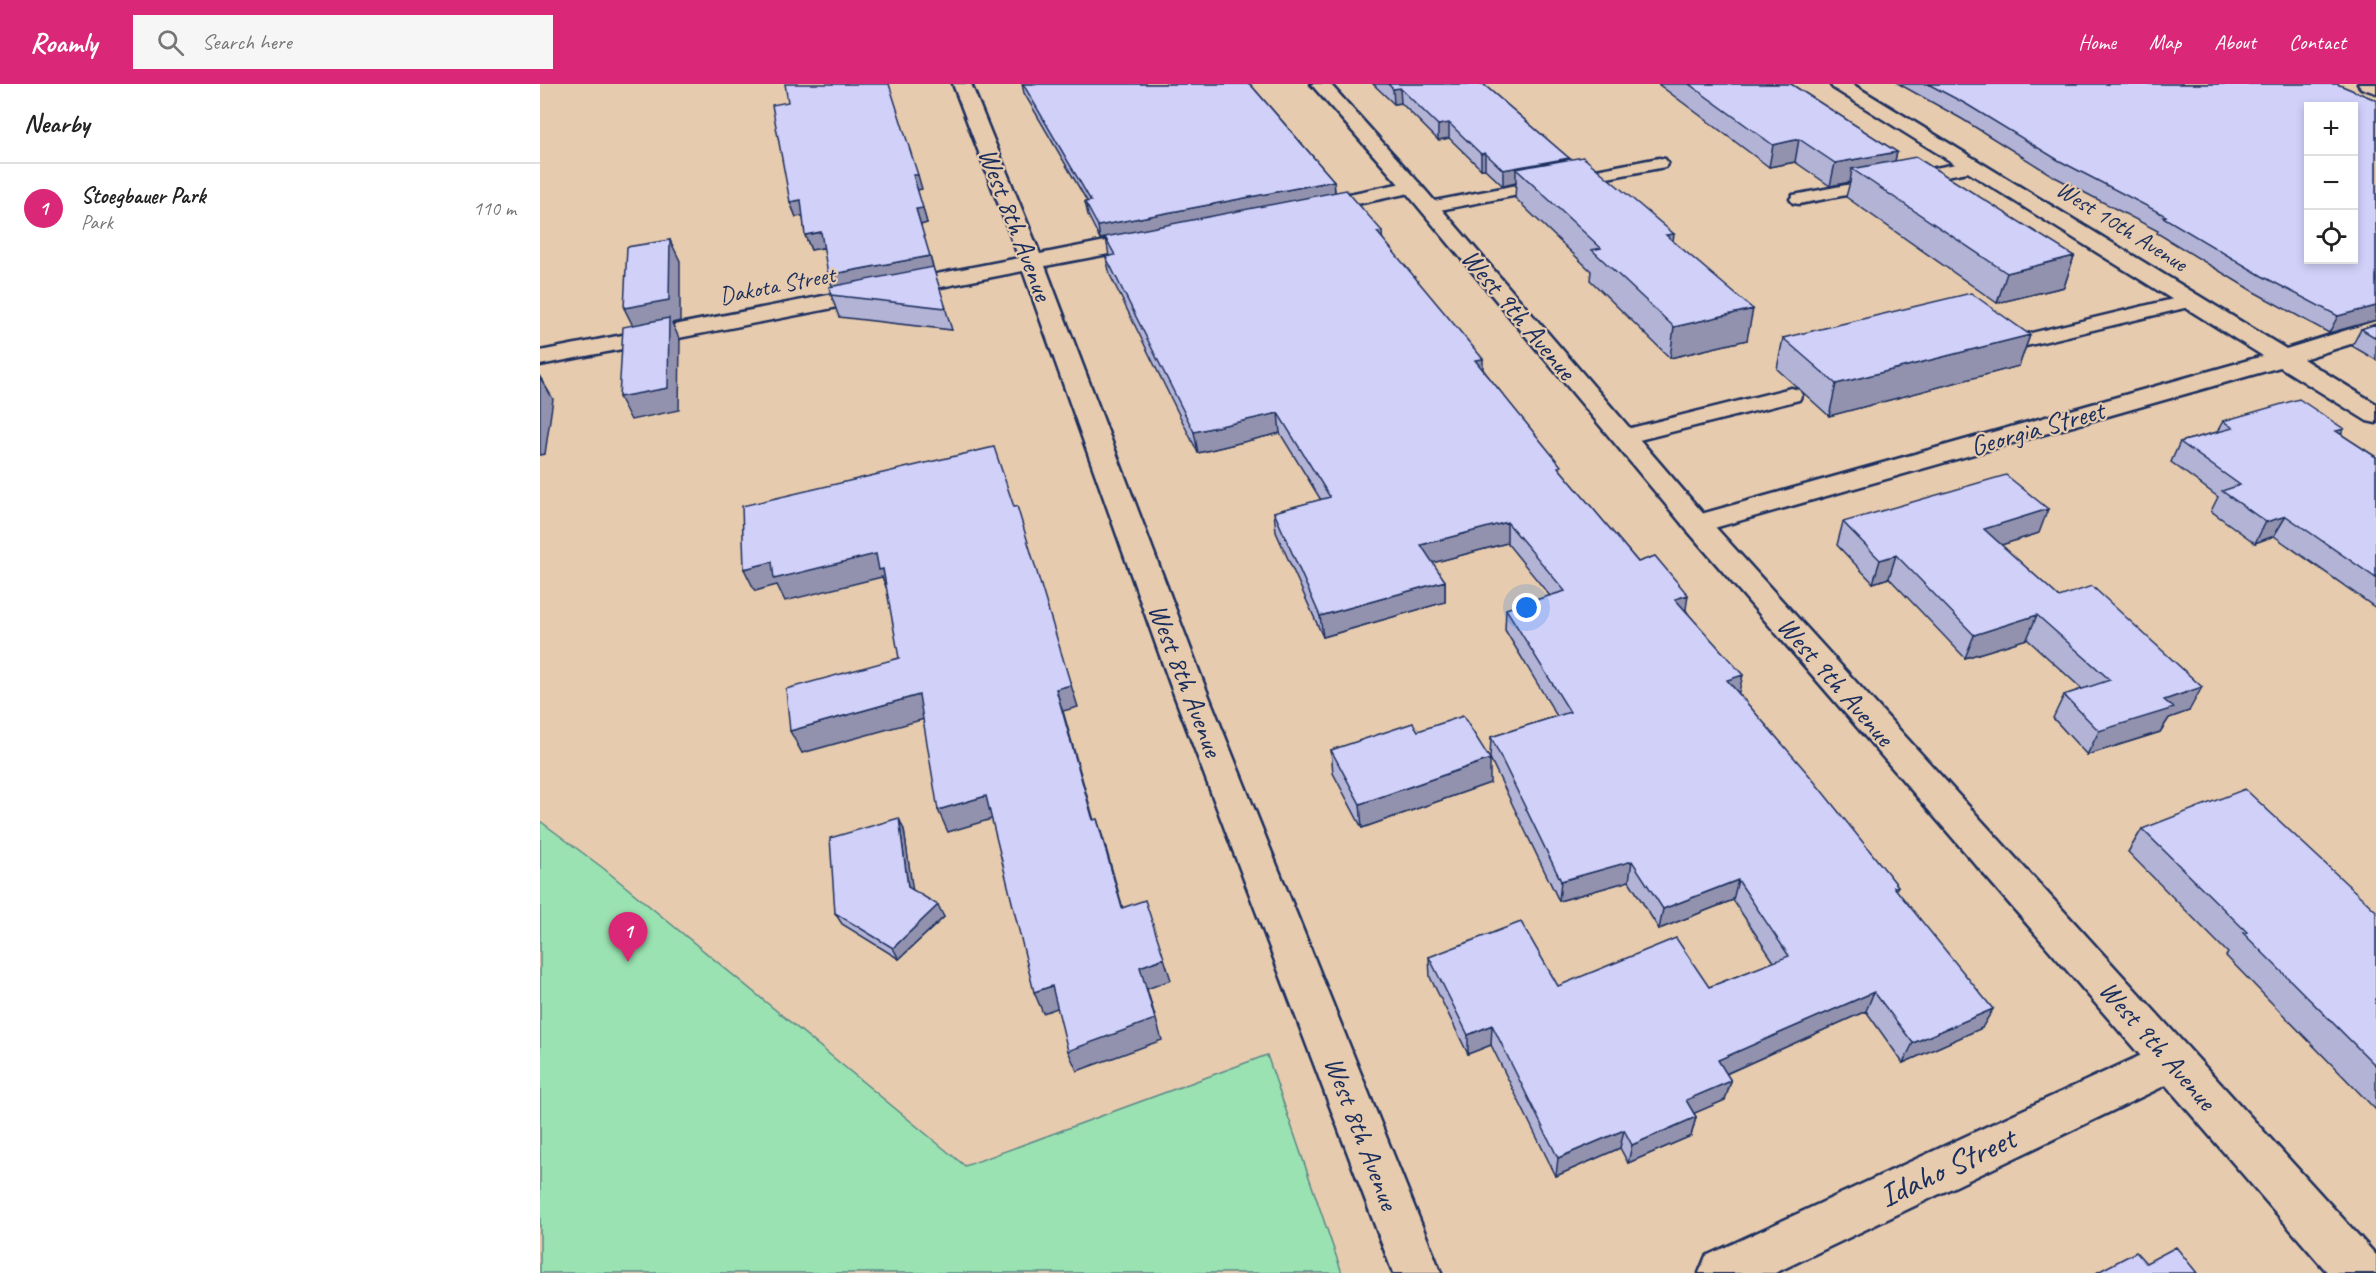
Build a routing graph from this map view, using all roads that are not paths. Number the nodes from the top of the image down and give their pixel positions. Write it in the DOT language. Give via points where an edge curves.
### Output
graph roads {
  1 [pos="962,84"];
  2 [pos="1320,84"];
  3 [pos="1839,84"];
  4 [pos="2367,84"];
  5 [pos="2376,88"];
  6 [pos="1659,163"];
  7 [pos="1972,166"];
  8 [pos="1421,197"];
  9 [pos="1799,199"];
  10 [pos="1287,212"];
  11 [pos="1171,235"];
  12 [pos="1032,263"];
  13 [pos="2190,301"];
  14 [pos="2376,328"];
  15 [pos="2005,345"];
  16 [pos="540,358"];
  17 [pos="2283,358"];
  18 [pos="1791,395"];
  19 [pos="2376,415"];
  20 [pos="1623,437"];
  21 [pos="1697,524"];
  22 [pos="2172,1061"];
  23 [pos="1417,1273"];
  24 [pos="1723,1273"];
  25 [pos="2360,1273"];
  1 -- 12 [label="street, West 8th Avenue"];
  2 -- 8 [label="street, West 9th Avenue"];
  3 -- 7 [label="street, West 10th Avenue"];
  4 -- 5 [label="street"];
  6 -- 8 [label="lane"];
  7 -- 9 [label="lane"];
  7 -- 13 [label="street, West 10th Avenue"];
  8 -- 10 [label="street"];
  8 -- 20 [label="street, West 9th Avenue"];
  11 -- 12 [label="street, Dakota Street"];
  12 -- 16 [label="street, Dakota Street"];
  12 -- 23 [label="street, West 8th Avenue" via="1187,684"];
  13 -- 15 [label="lane"];
  13 -- 17 [label="street, West 10th Avenue"];
  14 -- 17 [label="street, Georgia Street"];
  17 -- 19 [label="street, West 10th Avenue"];
  17 -- 21 [label="street, Georgia Street"];
  18 -- 20 [label="lane"];
  20 -- 21 [label="street, West 9th Avenue"];
  21 -- 22 [label="street, West 9th Avenue"];
  22 -- 24 [label="street, Idaho Street"];
  22 -- 25 [label="street, West 9th Avenue"];
}
